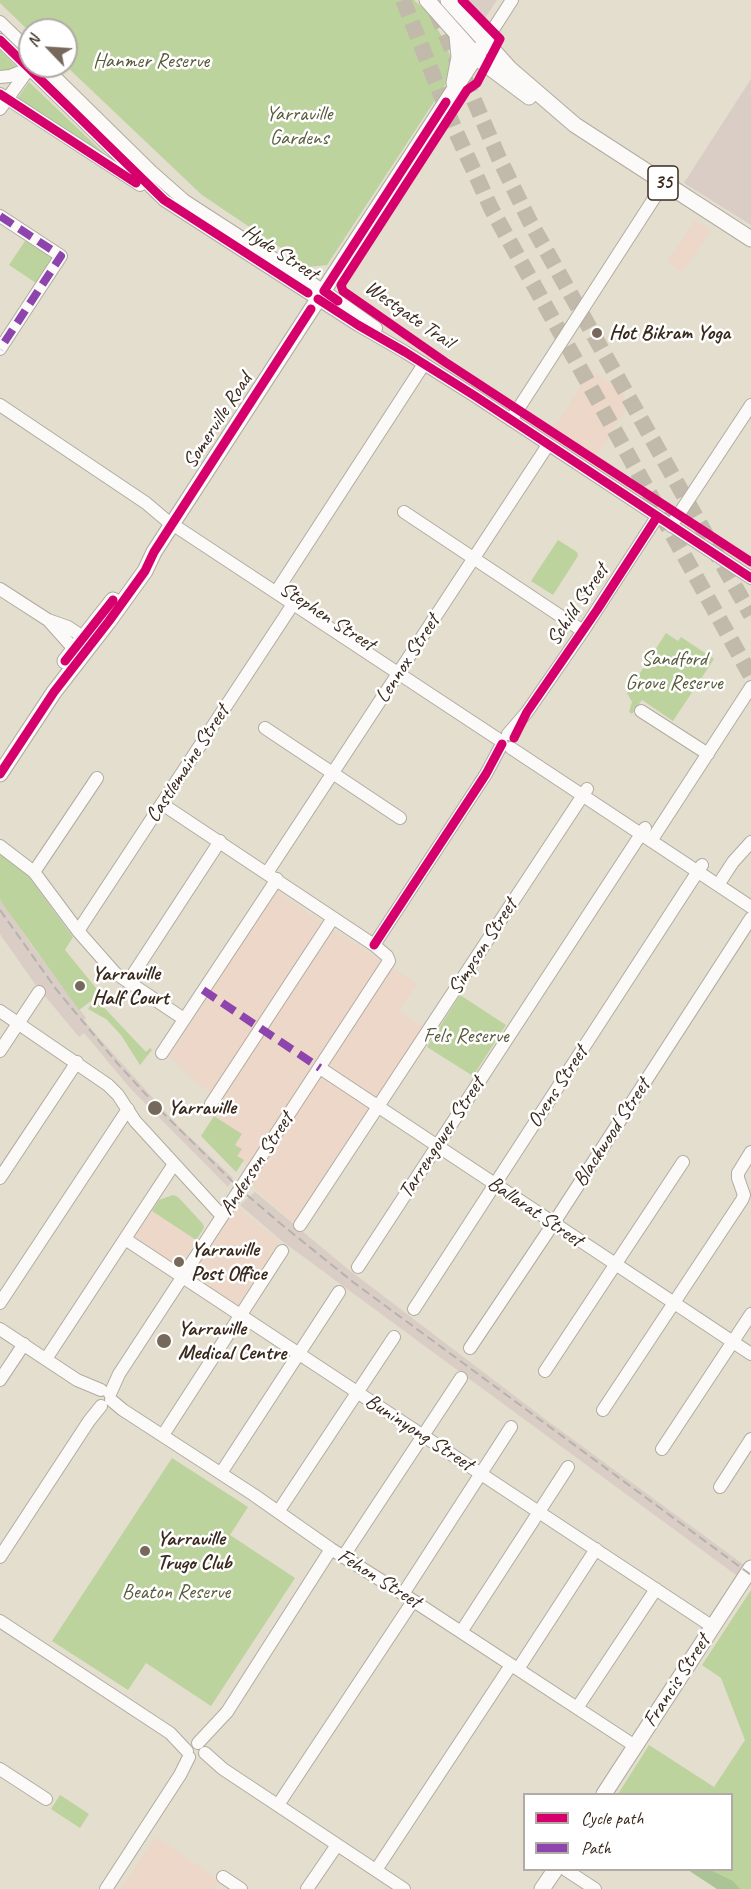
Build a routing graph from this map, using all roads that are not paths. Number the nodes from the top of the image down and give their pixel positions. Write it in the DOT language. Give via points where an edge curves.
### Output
graph roads {
  1 [pos="427,0"];
  2 [pos="448,0"];
  3 [pos="513,0"];
  4 [pos="0,22"];
  5 [pos="457,36"];
  6 [pos="18,39"];
  7 [pos="0,40"];
  8 [pos="485,42"];
  9 [pos="476,56"];
  10 [pos="18,57"];
  11 [pos="18,73"];
  12 [pos="0,77"];
  13 [pos="19,78"];
  14 [pos="40,78"];
  15 [pos="57,78"];
  16 [pos="3,96"];
  17 [pos="447,102"];
  18 [pos="575,125"];
  19 [pos="664,183"];
  20 [pos="164,200"];
  21 [pos="0,216"];
  22 [pos="751,239"];
  23 [pos="321,295"];
  24 [pos="0,349"];
  25 [pos="424,364"];
  26 [pos="0,405"];
  27 [pos="751,405"];
  28 [pos="511,420"];
  29 [pos="548,445"];
  30 [pos="404,512"];
  31 [pos="657,517"];
  32 [pos="175,521"];
  33 [pos="671,526"];
  34 [pos="474,559"];
  35 [pos="751,578"];
  36 [pos="0,589"];
  37 [pos="278,589"];
  38 [pos="295,600"];
  39 [pos="582,631"];
  40 [pos="76,641"];
  41 [pos="401,670"];
  42 [pos="751,687"];
  43 [pos="641,711"];
  44 [pos="265,728"];
  45 [pos="508,741"];
  46 [pos="708,754"];
  47 [pos="0,760"];
  48 [pos="0,774"];
  49 [pos="333,774"];
  50 [pos="97,778"];
  51 [pos="585,792"];
  52 [pos="162,804"];
  53 [pos="400,818"];
  54 [pos="648,834"];
  55 [pos="220,841"];
  56 [pos="751,842"];
  57 [pos="0,846"];
  58 [pos="700,868"];
  59 [pos="34,872"];
  60 [pos="272,876"];
  61 [pos="720,882"];
  62 [pos="751,897"];
  63 [pos="751,907"];
  64 [pos="333,918"];
  65 [pos="751,918"];
  66 [pos="78,931"];
  67 [pos="379,949"];
  68 [pos="128,982"];
  69 [pos="39,992"];
  70 [pos="0,1011"];
  71 [pos="184,1019"];
  72 [pos="18,1023"];
  73 [pos="0,1051"];
  74 [pos="162,1053"];
  75 [pos="77,1062"];
  76 [pos="320,1068"];
  77 [pos="211,1104"];
  78 [pos="378,1107"];
  79 [pos="128,1109"];
  80 [pos="437,1146"];
  81 [pos="751,1152"];
  82 [pos="683,1162"];
  83 [pos="174,1164"];
  84 [pos="0,1178"];
  85 [pos="495,1185"];
  86 [pos="222,1216"];
  87 [pos="554,1223"];
  88 [pos="300,1225"];
  89 [pos="125,1239"];
  90 [pos="282,1251"];
  91 [pos="615,1265"];
  92 [pos="358,1268"];
  93 [pos="183,1277"];
  94 [pos="339,1292"];
  95 [pos="0,1303"];
  96 [pos="674,1304"];
  97 [pos="414,1309"];
  98 [pos="751,1314"];
  99 [pos="241,1315"];
  100 [pos="0,1329"];
  101 [pos="394,1336"];
  102 [pos="733,1342"];
  103 [pos="24,1344"];
  104 [pos="470,1348"];
  105 [pos="299,1353"];
  106 [pos="751,1354"];
  107 [pos="46,1359"];
  108 [pos="545,1371"];
  109 [pos="461,1378"];
  110 [pos="0,1380"];
  111 [pos="358,1392"];
  112 [pos="103,1398"];
  113 [pos="603,1410"];
  114 [pos="511,1427"];
  115 [pos="163,1435"];
  116 [pos="423,1435"];
  117 [pos="751,1439"];
  118 [pos="662,1449"];
  119 [pos="568,1467"];
  120 [pos="221,1473"];
  121 [pos="481,1473"];
  122 [pos="720,1488"];
  123 [pos="539,1511"];
  124 [pos="278,1512"];
  125 [pos="331,1549"];
  126 [pos="596,1549"];
  127 [pos="0,1557"];
  128 [pos="343,1557"];
  129 [pos="751,1568"];
  130 [pos="656,1589"];
  131 [pos="408,1597"];
  132 [pos="0,1621"];
  133 [pos="713,1627"];
  134 [pos="461,1632"];
  135 [pos="515,1667"];
  136 [pos="577,1708"];
  137 [pos="635,1746"];
  138 [pos="197,1752"];
  139 [pos="0,1769"];
  140 [pos="605,1793"];
  141 [pos="46,1799"];
  142 [pos="278,1805"];
  143 [pos="337,1845"];
  144 [pos="376,1870"];
  145 [pos="554,1871"];
  146 [pos="569,1871"];
  147 [pos="223,1876"];
  148 [pos="106,1889"];
  149 [pos="242,1889"];
  150 [pos="307,1889"];
  151 [pos="404,1889"];
  152 [pos="542,1889"];
  153 [pos="596,1889"];
  1 -- 5 [label="main road, 35"];
  2 -- 8 [label="main road, 35"];
  3 -- 8 [label="street, Somerville Road"];
  4 -- 6 [label="street"];
  5 -- 9 [label="main road, 35"];
  5 -- 17 [label="main road" via="458,65"];
  7 -- 10 [label="street, Hyde Street"];
  8 -- 9 [label="main road, Somerville Road"];
  8 -- 18 [label="main road, 35"];
  9 -- 17 [label="main road, Somerville Road"];
  9 -- 18 [label="main road, 35" via="524,94"];
  11 -- 12 [label="street"];
  13 -- 16 [label="street"];
  14 -- 20 [label="street, Hyde Street"];
  15 -- 23 [label="street, Hyde Street" via="179,196"];
  16 -- 20 [label="street"];
  17 -- 23 [label="main road, Somerville Road"];
  18 -- 19 [label="main road, 35"];
  19 -- 22 [label="main road, 35"];
  19 -- 28 [label="street"];
  20 -- 23 [label="street, Hyde Street"];
  21 -- 24 [label="street" via="61,256"];
  23 -- 25 [label="street, Hyde Street"];
  23 -- 32 [label="main road, Somerville Road"];
  25 -- 28 [label="street, Hyde Street"];
  25 -- 37 [label="street"];
  26 -- 32 [label="street, Stephen Street"];
  27 -- 33 [label="street"];
  28 -- 29 [label="street, Hyde Street"];
  29 -- 31 [label="street, Hyde Street"];
  29 -- 34 [label="street, Lennox Street"];
  30 -- 34 [label="street"];
  31 -- 33 [label="street, Hyde Street"];
  31 -- 39 [label="street, Schild Street"];
  32 -- 37 [label="street, Stephen Street"];
  32 -- 40 [label="main road, Somerville Road" via="130,592"];
  33 -- 35 [label="street, Hyde Street"];
  34 -- 39 [label="street"];
  34 -- 41 [label="street, Lennox Street"];
  36 -- 40 [label="street"];
  37 -- 38 [label="street, Stephen Street"];
  38 -- 41 [label="street, Stephen Street"];
  38 -- 52 [label="street, Castlemaine Street"];
  39 -- 45 [label="street, Schild Street"];
  40 -- 47 [label="main road, Somerville Road"];
  40 -- 48 [label="main road, Somerville Road" via="54,692"];
  41 -- 45 [label="street, Stephen Street"];
  41 -- 49 [label="street, Lennox Street"];
  42 -- 46 [label="street, Tarrengower Street"];
  43 -- 46 [label="street"];
  44 -- 49 [label="street"];
  45 -- 51 [label="street, Stephen Street"];
  45 -- 67 [label="street, Schild Street"];
  46 -- 54 [label="street, Tarrengower Street"];
  49 -- 53 [label="street"];
  49 -- 60 [label="street, Lennox Street"];
  50 -- 59 [label="street"];
  51 -- 54 [label="street, Stephen Street"];
  51 -- 78 [label="street, Simpson Street"];
  52 -- 55 [label="street"];
  52 -- 66 [label="street, Castlemaine Street"];
  54 -- 58 [label="street, Stephen Street"];
  54 -- 80 [label="street, Tarrengower Street"];
  55 -- 60 [label="street"];
  55 -- 68 [label="street"];
  56 -- 61 [label="street"];
  57 -- 59 [label="street"];
  58 -- 61 [label="street, Stephen Street"];
  58 -- 85 [label="street, Ovens Street"];
  59 -- 66 [label="street"];
  60 -- 64 [label="street"];
  60 -- 71 [label="street, Lennox Street"];
  61 -- 62 [label="street, Stephen Street"];
  61 -- 63 [label="street, Stephen Street"];
  64 -- 67 [label="street"];
  64 -- 77 [label="street"];
  65 -- 87 [label="street, Blackwood Street"];
  66 -- 68 [label="street"];
  67 -- 76 [label="street, Anderson Street" via="388,958 387,965"];
  68 -- 71 [label="street"];
  69 -- 72 [label="street"];
  70 -- 72 [label="street"];
  71 -- 74 [label="street, Lennox Street"];
  72 -- 73 [label="street"];
  72 -- 75 [label="street"];
  75 -- 79 [label="street" via="108,1085"];
  75 -- 84 [label="street"];
  76 -- 78 [label="street, Ballarat Street"];
  76 -- 86 [label="street, Anderson Street"];
  78 -- 80 [label="street, Ballarat Street"];
  78 -- 88 [label="street, Simpson Street"];
  79 -- 83 [label="street"];
  79 -- 95 [label="street"];
  80 -- 85 [label="street, Ballarat Street"];
  80 -- 92 [label="street, Tarrengower Street"];
  81 -- 96 [label="street" via="738,1173 742,1200"];
  82 -- 91 [label="street"];
  83 -- 86 [label="street"];
  83 -- 89 [label="street"];
  85 -- 87 [label="street, Ballarat Street"];
  85 -- 97 [label="street, Ovens Street"];
  86 -- 93 [label="street, Anderson Street"];
  87 -- 91 [label="street, Ballarat Street"];
  87 -- 104 [label="street, Blackwood Street"];
  89 -- 93 [label="street, Buninyong Street"];
  89 -- 107 [label="street"];
  90 -- 99 [label="street"];
  91 -- 96 [label="street, Ballarat Street"];
  91 -- 108 [label="street"];
  93 -- 99 [label="street, Buninyong Street"];
  93 -- 112 [label="street, Anderson Street"];
  94 -- 105 [label="street"];
  96 -- 102 [label="street, Ballarat Street"];
  96 -- 113 [label="street"];
  98 -- 102 [label="street"];
  99 -- 105 [label="street, Buninyong Street"];
  99 -- 115 [label="street"];
  100 -- 103 [label="street, Fehon Street"];
  101 -- 111 [label="street"];
  102 -- 106 [label="street, Ballarat Street"];
  102 -- 118 [label="street"];
  103 -- 107 [label="street, Fehon Street"];
  103 -- 110 [label="street"];
  105 -- 111 [label="street, Buninyong Street"];
  105 -- 120 [label="street"];
  107 -- 112 [label="street, Fehon Street"];
  109 -- 116 [label="street"];
  111 -- 116 [label="street, Buninyong Street"];
  111 -- 124 [label="street"];
  112 -- 115 [label="street, Fehon Street"];
  112 -- 127 [label="street, Anderson Street"];
  114 -- 121 [label="street"];
  115 -- 120 [label="street, Fehon Street"];
  116 -- 121 [label="street, Buninyong Street"];
  116 -- 128 [label="street"];
  117 -- 122 [label="street"];
  119 -- 123 [label="street"];
  120 -- 124 [label="street, Fehon Street"];
  121 -- 123 [label="street, Buninyong Street"];
  121 -- 131 [label="street"];
  123 -- 126 [label="street, Buninyong Street"];
  123 -- 134 [label="street"];
  124 -- 125 [label="street, Fehon Street"];
  125 -- 128 [label="street, Fehon Street"];
  125 -- 138 [label="street" via="227,1712"];
  126 -- 130 [label="street, Buninyong Street"];
  126 -- 135 [label="street"];
  128 -- 131 [label="street, Fehon Street"];
  129 -- 133 [label="main road, Francis Street"];
  130 -- 133 [label="street, Buninyong Street"];
  130 -- 136 [label="street"];
  131 -- 134 [label="street, Fehon Street"];
  131 -- 142 [label="street"];
  132 -- 138 [label="street"];
  133 -- 137 [label="main road, Francis Street"];
  134 -- 135 [label="street, Fehon Street"];
  135 -- 136 [label="street, Fehon Street"];
  135 -- 144 [label="street"];
  136 -- 137 [label="street, Fehon Street"];
  137 -- 140 [label="main road, Francis Street"];
  138 -- 142 [label="street"];
  138 -- 148 [label="street"];
  139 -- 141 [label="street"];
  142 -- 143 [label="street"];
  143 -- 144 [label="street"];
  143 -- 150 [label="street"];
  144 -- 151 [label="street"];
  145 -- 152 [label="main road"];
  146 -- 153 [label="street"];
  147 -- 149 [label="street"];
}
